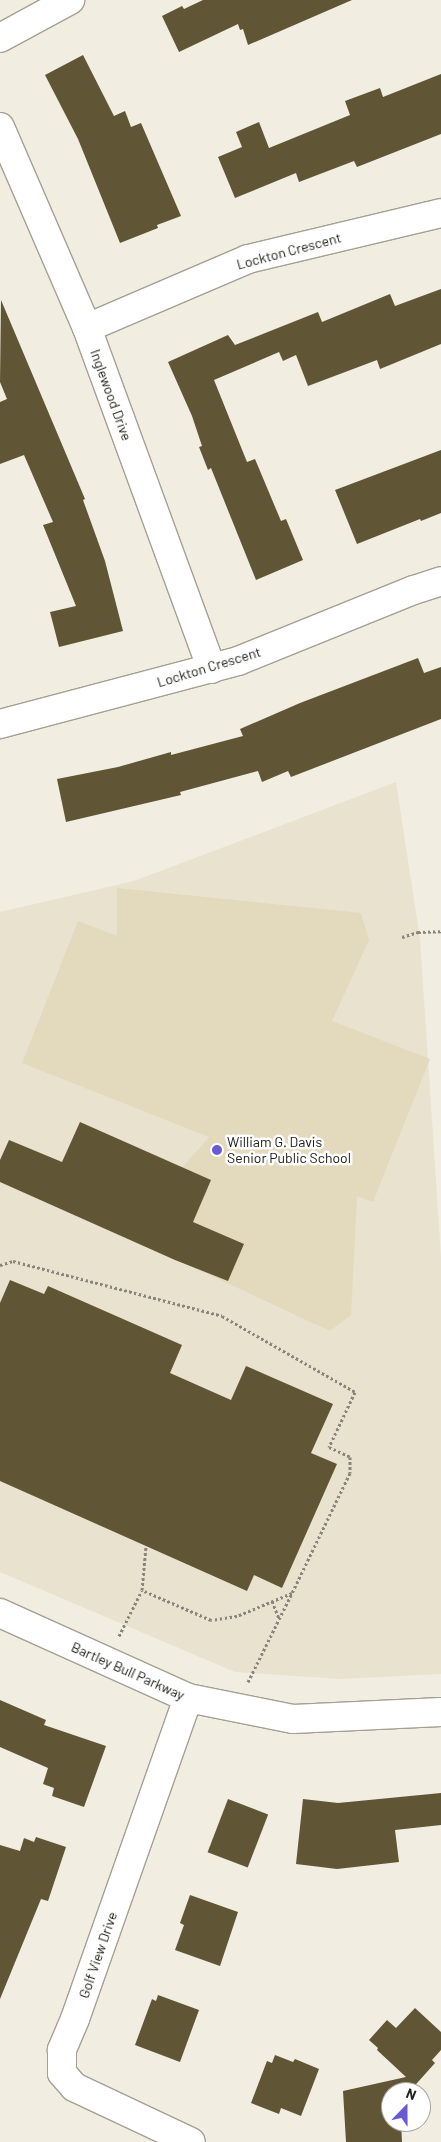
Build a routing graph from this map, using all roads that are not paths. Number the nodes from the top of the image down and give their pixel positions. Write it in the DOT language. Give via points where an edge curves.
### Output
graph roads {
  1 [pos="70,0"];
  2 [pos="0,38"];
  3 [pos="0,127"];
  4 [pos="441,213"];
  5 [pos="87,328"];
  6 [pos="441,581"];
  7 [pos="212,669"];
  8 [pos="0,724"];
  9 [pos="0,1613"];
  10 [pos="188,1698"];
  11 [pos="441,1712"];
  12 [pos="191,2142"];
  1 -- 2 [label="street"];
  3 -- 5 [label="street, Inglewood Drive"];
  4 -- 5 [label="street, Lockton Crescent" via="248,259"];
  5 -- 7 [label="street, Inglewood Drive"];
  6 -- 7 [label="street, Lockton Crescent"];
  7 -- 8 [label="street, Lockton Crescent"];
  9 -- 10 [label="street, Bartley Bull Parkway"];
  10 -- 11 [label="street, Bartley Bull Parkway" via="293,1719"];
  10 -- 12 [label="street, Golf View Drive" via="62,2050 62,2073 74,2087"];
}
